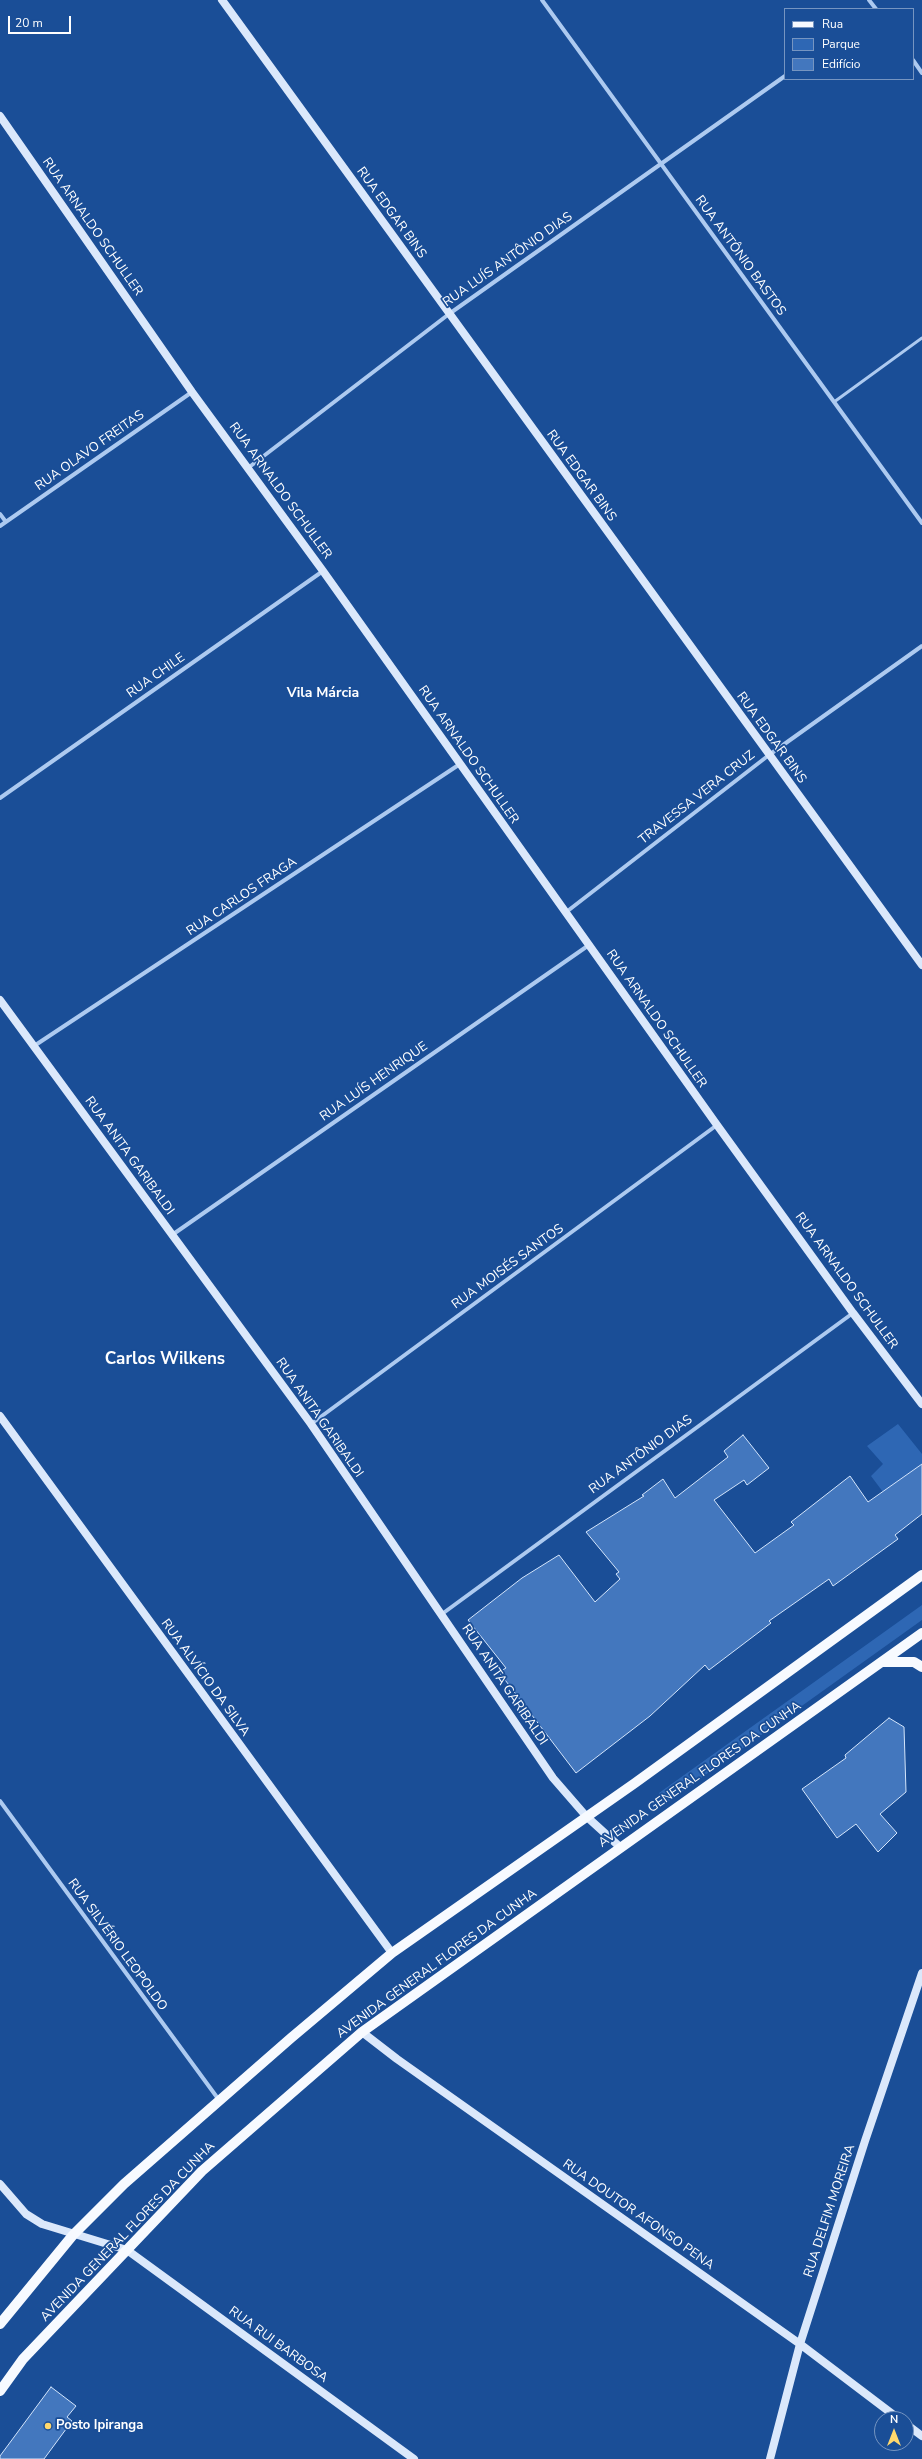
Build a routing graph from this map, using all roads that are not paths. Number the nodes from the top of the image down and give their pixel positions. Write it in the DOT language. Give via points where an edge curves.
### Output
graph roads {
  1 [pos="222,0"];
  2 [pos="542,0"];
  3 [pos="869,0"];
  4 [pos="875,8"];
  5 [pos="914,61"];
  6 [pos="922,73"];
  7 [pos="784,77"];
  8 [pos="0,116"];
  9 [pos="661,164"];
  10 [pos="449,314"];
  11 [pos="922,338"];
  12 [pos="192,392"];
  13 [pos="834,402"];
  14 [pos="248,468"];
  15 [pos="0,514"];
  16 [pos="6,522"];
  17 [pos="922,523"];
  18 [pos="0,526"];
  19 [pos="323,571"];
  20 [pos="922,646"];
  21 [pos="769,755"];
  22 [pos="460,764"];
  23 [pos="0,798"];
  24 [pos="565,913"];
  25 [pos="589,945"];
  26 [pos="922,965"];
  27 [pos="0,1000"];
  28 [pos="34,1046"];
  29 [pos="717,1125"];
  30 [pos="172,1235"];
  31 [pos="853,1313"];
  32 [pos="922,1404"];
  33 [pos="0,1416"];
  34 [pos="311,1424"];
  35 [pos="922,1575"];
  36 [pos="441,1615"];
  37 [pos="922,1633"];
  38 [pos="884,1662"];
  39 [pos="922,1666"];
  40 [pos="0,1801"];
  41 [pos="586,1816"];
  42 [pos="620,1847"];
  43 [pos="392,1953"];
  44 [pos="922,1973"];
  45 [pos="362,2032"];
  46 [pos="219,2100"];
  47 [pos="0,2184"];
  48 [pos="73,2235"];
  49 [pos="127,2250"];
  50 [pos="0,2324"];
  51 [pos="800,2344"];
  52 [pos="0,2391"];
  53 [pos="888,2411"];
  54 [pos="414,2459"];
  55 [pos="770,2459"];
  1 -- 10 [label="street, RUA EDGAR BINS"];
  2 -- 9 [label="street, RUA ANTÔNIO BASTOS"];
  3 -- 4 [label="street"];
  5 -- 6 [label="street"];
  7 -- 9 [label="street, RUA LUÍS ANTÔNIO DIAS"];
  8 -- 12 [label="street, RUA ARNALDO SCHULLER"];
  9 -- 10 [label="street, RUA LUÍS ANTÔNIO DIAS"];
  9 -- 13 [label="street, RUA ANTÔNIO BASTOS"];
  10 -- 14 [label="street, RUA LUÍS ANTÔNIO DIAS"];
  10 -- 21 [label="street, RUA EDGAR BINS"];
  11 -- 13 [label="lane"];
  12 -- 14 [label="street, RUA ARNALDO SCHULLER"];
  12 -- 16 [label="street, RUA OLAVO FREITAS"];
  13 -- 17 [label="street, RUA ANTÔNIO BASTOS"];
  14 -- 19 [label="street, RUA ARNALDO SCHULLER"];
  15 -- 16 [label="street"];
  16 -- 18 [label="street, RUA OLAVO FREITAS"];
  19 -- 22 [label="street, RUA ARNALDO SCHULLER"];
  19 -- 23 [label="street, RUA CHILE"];
  20 -- 21 [label="street, TRAVESSA VERA CRUZ"];
  21 -- 24 [label="street, TRAVESSA VERA CRUZ"];
  21 -- 26 [label="street, RUA EDGAR BINS"];
  22 -- 24 [label="street, RUA ARNALDO SCHULLER"];
  22 -- 28 [label="street, RUA CARLOS FRAGA"];
  24 -- 25 [label="street, RUA ARNALDO SCHULLER"];
  25 -- 29 [label="street, RUA ARNALDO SCHULLER"];
  25 -- 30 [label="street, RUA LUÍS HENRIQUE"];
  27 -- 28 [label="street, RUA ANITA GARIBALDI"];
  28 -- 30 [label="street, RUA ANITA GARIBALDI"];
  29 -- 31 [label="street, RUA ARNALDO SCHULLER"];
  29 -- 34 [label="street, RUA MOISÉS SANTOS"];
  30 -- 34 [label="street, RUA ANITA GARIBALDI"];
  31 -- 32 [label="street, RUA ARNALDO SCHULLER"];
  31 -- 36 [label="street, RUA ANTÔNIO DIAS"];
  33 -- 43 [label="street, RUA ALVÍCIO DA SILVA"];
  34 -- 36 [label="street, RUA ANITA GARIBALDI"];
  35 -- 41 [label="main road"];
  36 -- 41 [label="street, RUA ANITA GARIBALDI" via="553,1778"];
  37 -- 38 [label="main road, AVENIDA GENERAL FLORES DA CUNHA"];
  38 -- 39 [label="main road" via="914,1662"];
  38 -- 42 [label="main road, AVENIDA GENERAL FLORES DA CUNHA"];
  40 -- 46 [label="street, RUA SILVÉRIO LEOPOLDO"];
  41 -- 42 [label="street, RUA ANITA GARIBALDI"];
  41 -- 43 [label="main road"];
  42 -- 45 [label="main road, AVENIDA GENERAL FLORES DA CUNHA"];
  43 -- 46 [label="main road"];
  44 -- 51 [label="street, RUA DELFIM MOREIRA"];
  45 -- 49 [label="main road, AVENIDA GENERAL FLORES DA CUNHA" via="202,2171"];
  45 -- 51 [label="street, RUA DOUTOR AFONSO PENA"];
  46 -- 48 [label="main road" via="124,2184"];
  47 -- 48 [label="street" via="26,2214 42,2224"];
  48 -- 49 [label="street"];
  48 -- 50 [label="main road"];
  49 -- 52 [label="main road, AVENIDA GENERAL FLORES DA CUNHA" via="23,2359"];
  49 -- 54 [label="street, RUA RUI BARBOSA"];
  51 -- 53 [label="street, RUA DOUTOR AFONSO PENA"];
  51 -- 55 [label="street, RUA DELFIM MOREIRA"];
}
